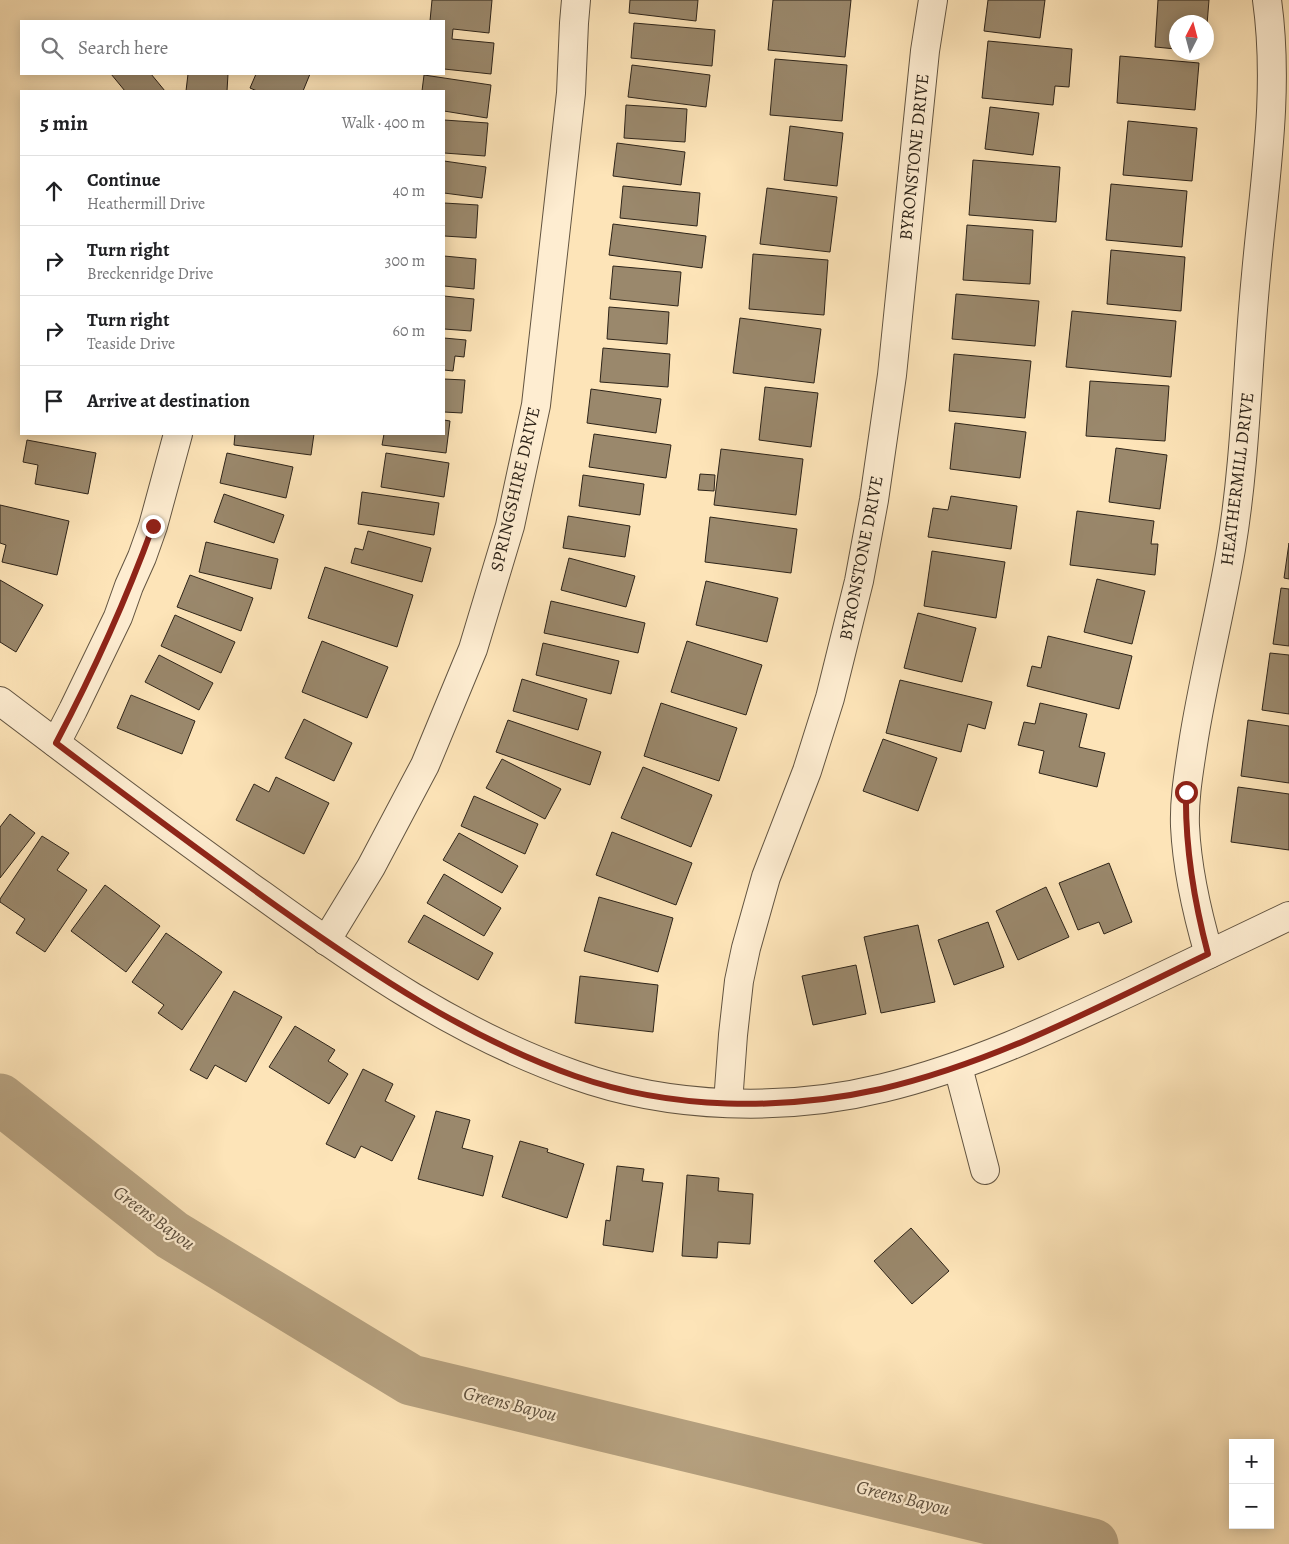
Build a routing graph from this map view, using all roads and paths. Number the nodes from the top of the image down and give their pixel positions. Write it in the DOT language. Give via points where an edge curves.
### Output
graph roads {
  1 [pos="576,0"];
  2 [pos="933,0"];
  3 [pos="1267,0"];
  4 [pos="178,435"];
  5 [pos="0,701"];
  6 [pos="56,743"];
  7 [pos="1289,916"];
  8 [pos="326,941"];
  9 [pos="1208,954"];
  10 [pos="958,1067"];
  11 [pos="728,1103"];
  12 [pos="985,1170"];
  1 -- 8 [label="street, SPRINGSHIRE DRIVE" via="571,93 536,405 510,526 473,648 425,765 371,867"];
  2 -- 11 [label="street, BYRONSTONE DRIVE" via="892,375 859,581 830,698 807,772 766,878 746,948 739,981"];
  3 -- 9 [label="street, HEATHERMILL DRIVE" via="1272,72 1270,145 1242,459 1231,549 1197,717 1186,792 1188,856"];
  4 -- 6 [label="street" via="142,557 118,617"];
  5 -- 6 [label="street"];
  6 -- 8 [label="street"];
  7 -- 9 [label="street"];
  8 -- 11 [label="street" via="444,1016 518,1053 577,1076 640,1093"];
  9 -- 10 [label="street" via="1046,1032"];
  10 -- 11 [label="street" via="881,1089 820,1100"];
  10 -- 12 [label="street"];
}
